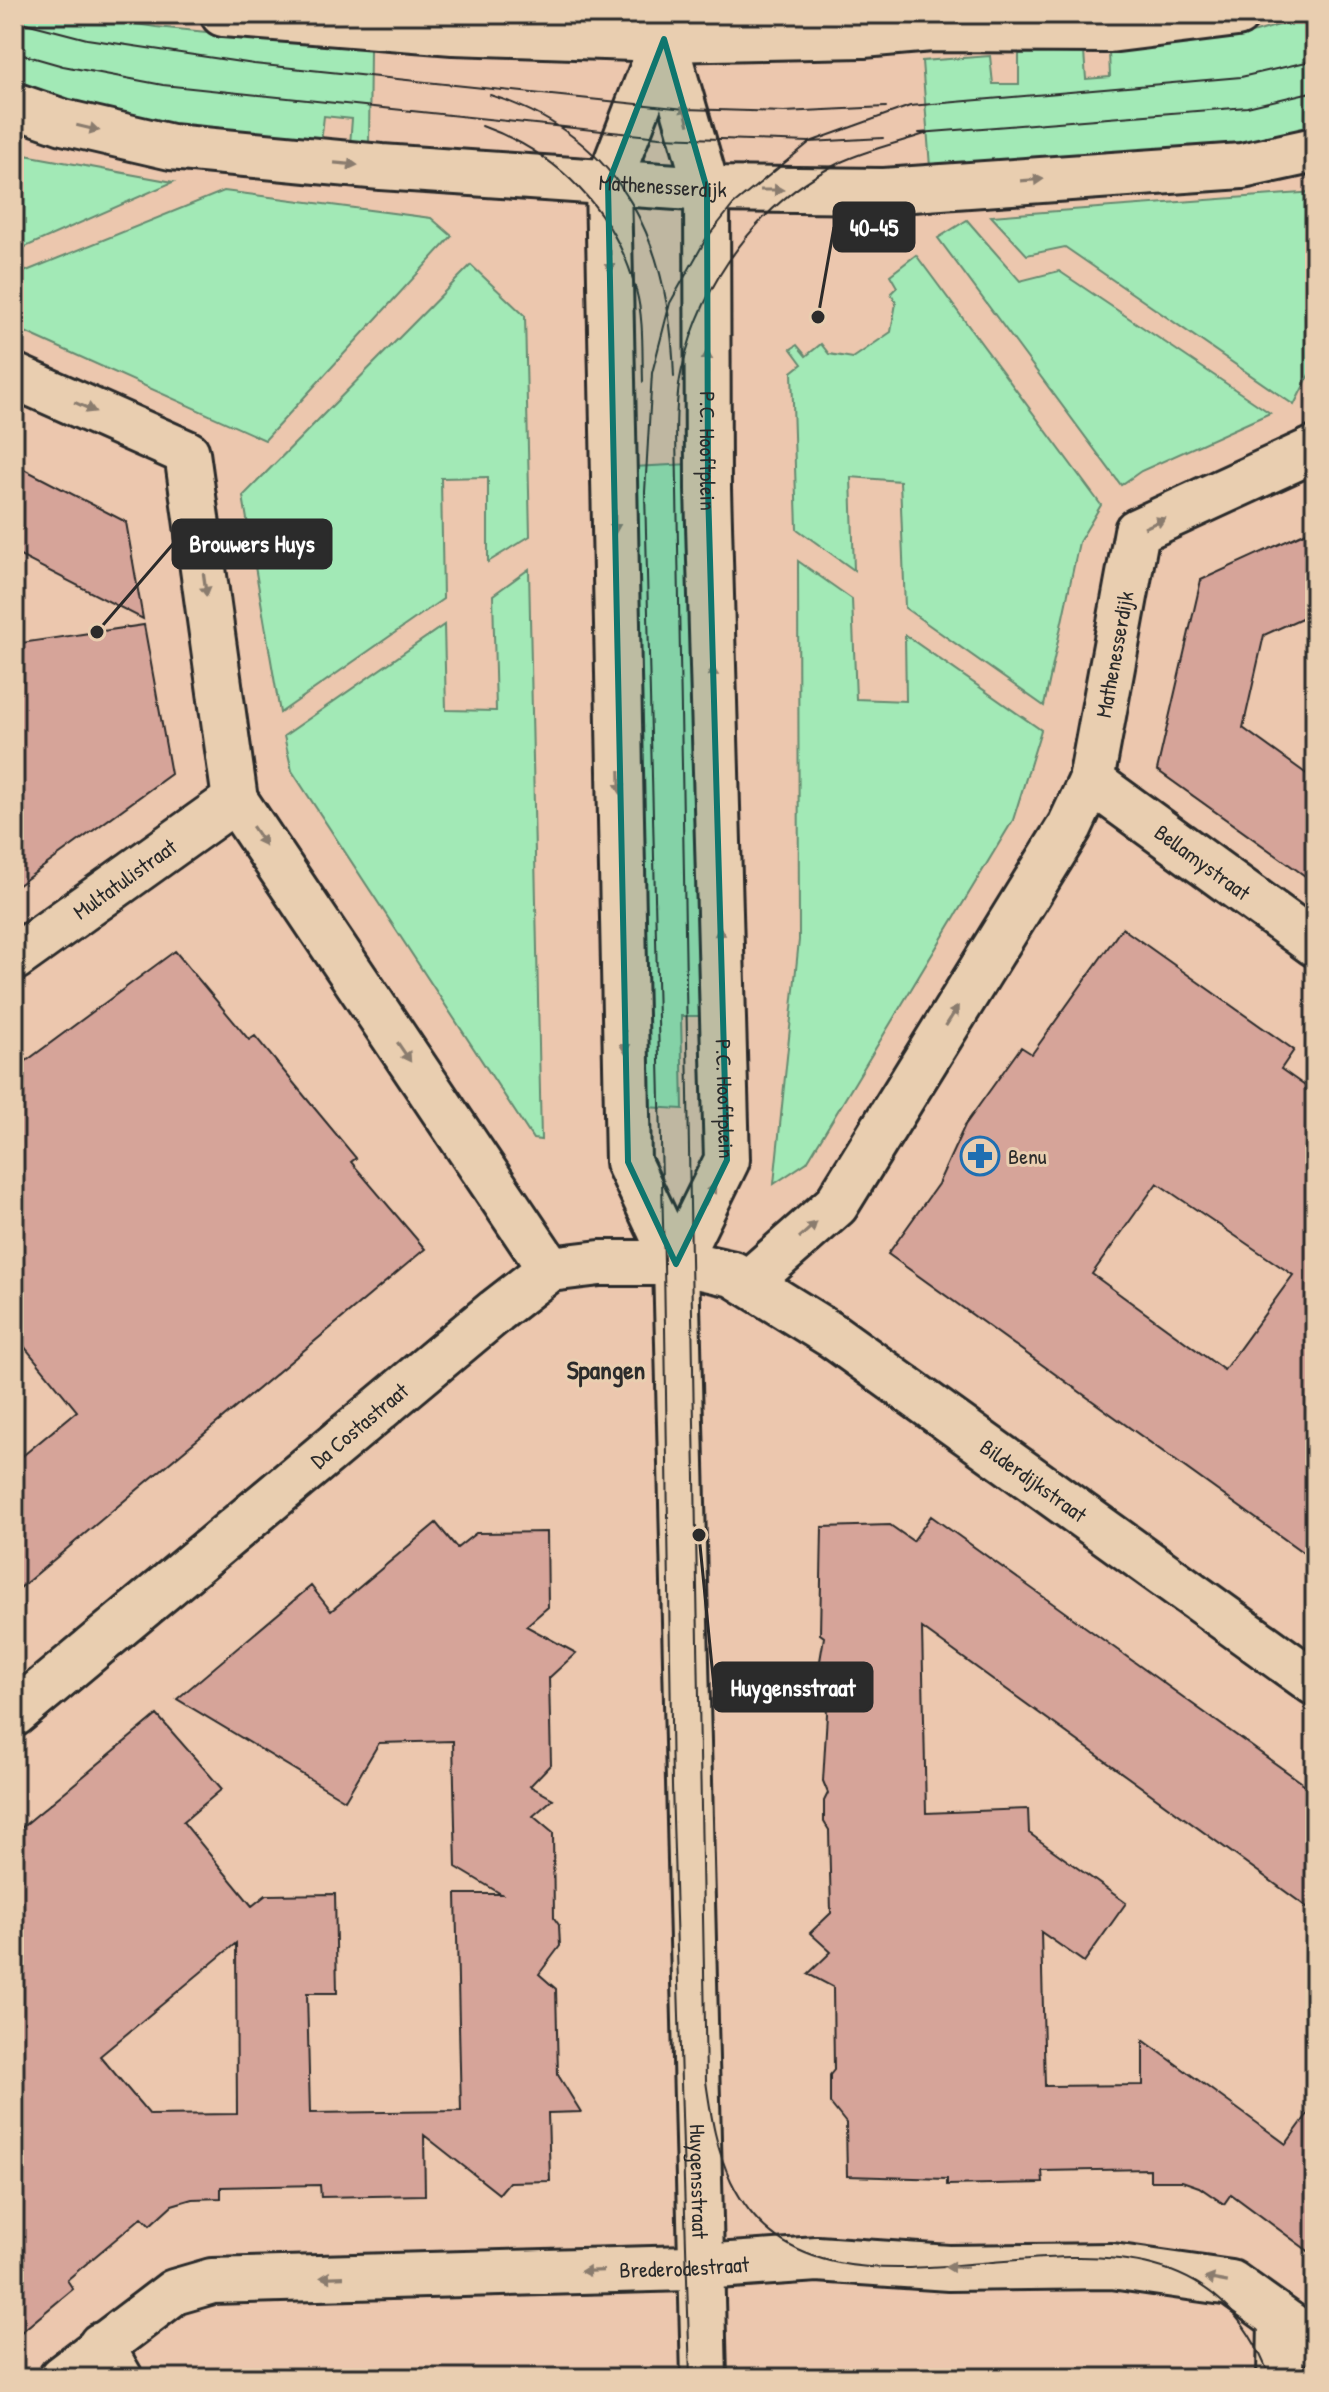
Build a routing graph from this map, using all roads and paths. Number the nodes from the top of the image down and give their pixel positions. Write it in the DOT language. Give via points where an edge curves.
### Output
graph roads {
  1 [pos="223,14"];
  2 [pos="1237,14"];
  3 [pos="380,19"];
  4 [pos="931,22"];
  5 [pos="664,39"];
  6 [pos="14,105"];
  7 [pos="1315,150"];
  8 [pos="608,184"];
  9 [pos="707,189"];
  10 [pos="14,376"];
  11 [pos="1315,449"];
  12 [pos="1091,781"];
  13 [pos="235,800"];
  14 [pos="1315,944"];
  15 [pos="14,958"];
  16 [pos="676,1264"];
  17 [pos="550,1269"];
  18 [pos="749,1282"];
  19 [pos="1315,1683"];
  20 [pos="14,1714"];
  21 [pos="698,2267"];
  22 [pos="1298,2332"];
  23 [pos="111,2361"];
  24 [pos="61,2378"];
  25 [pos="704,2378"];
  26 [pos="1280,2378"];
  1 -- 3 [label="street"];
  2 -- 4 [label="street" via="1109,30"];
  3 -- 5 [label="street" via="453,32"];
  4 -- 5 [label="street" via="863,35"];
  5 -- 8 [label="street"];
  9 -- 5 [label="street, P.C. Hooftplein, one-way"];
  6 -- 8 [label="street, Mathenesserdijk, one-way" via="171,147"];
  9 -- 7 [label="street, Mathenesserdijk, one-way" via="884,191 1242,166"];
  8 -- 9 [label="street, Mathenesserdijk"];
  8 -- 16 [label="street, one-way" via="628,1162"];
  16 -- 9 [label="street, P.C. Hooftplein, one-way" via="727,1160 708,489"];
  10 -- 13 [label="street, one-way" via="187,453"];
  12 -- 11 [label="street, Mathenesserdijk, one-way" via="1137,531"];
  12 -- 14 [label="street, Bellamystraat"];
  18 -- 12 [label="street, one-way" via="836,1205 1070,826"];
  13 -- 15 [label="street, Multatulistraat"];
  13 -- 17 [label="street, one-way"];
  16 -- 17 [label="street" via="600,1263"];
  16 -- 18 [label="street"];
  16 -- 21 [label="street, Huygensstraat"];
  17 -- 20 [label="street, Da Costastraat"];
  18 -- 19 [label="street, Bilderdijkstraat" via="859,1354"];
  22 -- 21 [label="street, Brederodestraat, one-way" via="1231,2283 1112,2266 949,2268 817,2259"];
  21 -- 23 [label="street, Brederodestraat, one-way" via="212,2281 174,2292"];
  21 -- 25 [label="street, Huygensstraat"];
  22 -- 26 [label="street"];
  23 -- 24 [label="street, Brederodestraat"];
}
